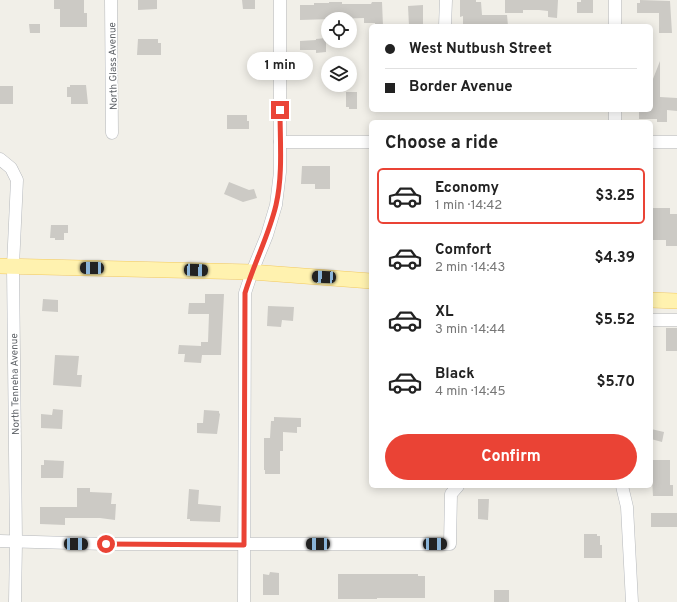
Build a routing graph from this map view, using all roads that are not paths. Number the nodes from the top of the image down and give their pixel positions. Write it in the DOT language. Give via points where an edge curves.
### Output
graph roads {
  1 [pos="111,0"];
  2 [pos="280,0"];
  3 [pos="446,0"];
  4 [pos="615,0"];
  5 [pos="445,24"];
  6 [pos="615,24"];
  7 [pos="112,133"];
  8 [pos="280,142"];
  9 [pos="369,142"];
  10 [pos="653,142"];
  11 [pos="677,142"];
  12 [pos="0,159"];
  13 [pos="6,266"];
  14 [pos="252,272"];
  15 [pos="369,281"];
  16 [pos="653,300"];
  17 [pos="677,300"];
  18 [pos="653,320"];
  19 [pos="677,320"];
  20 [pos="456,488"];
  21 [pos="622,488"];
  22 [pos="0,541"];
  23 [pos="16,542"];
  24 [pos="244,545"];
  25 [pos="15,602"];
  26 [pos="244,602"];
  27 [pos="632,602"];
  1 -- 7 [label="street, North Glass Avenue"];
  2 -- 8 [label="street"];
  3 -- 5 [label="street"];
  4 -- 6 [label="street"];
  8 -- 9 [label="street"];
  8 -- 14 [label="street" via="276,205"];
  10 -- 11 [label="street"];
  12 -- 13 [label="street, North Tenneha Avenue" via="11,168 17,180"];
  13 -- 14 [label="main road"];
  13 -- 23 [label="street, North Tenneha Avenue"];
  14 -- 15 [label="main road"];
  14 -- 24 [label="street" via="245,293"];
  16 -- 17 [label="main road"];
  18 -- 19 [label="street"];
  20 -- 24 [label="street" via="451,494 450,544"];
  21 -- 27 [label="street" via="627,507"];
  22 -- 23 [label="street"];
  23 -- 24 [label="street"];
  23 -- 25 [label="street, North Tenneha Avenue"];
  24 -- 26 [label="street"];
}
